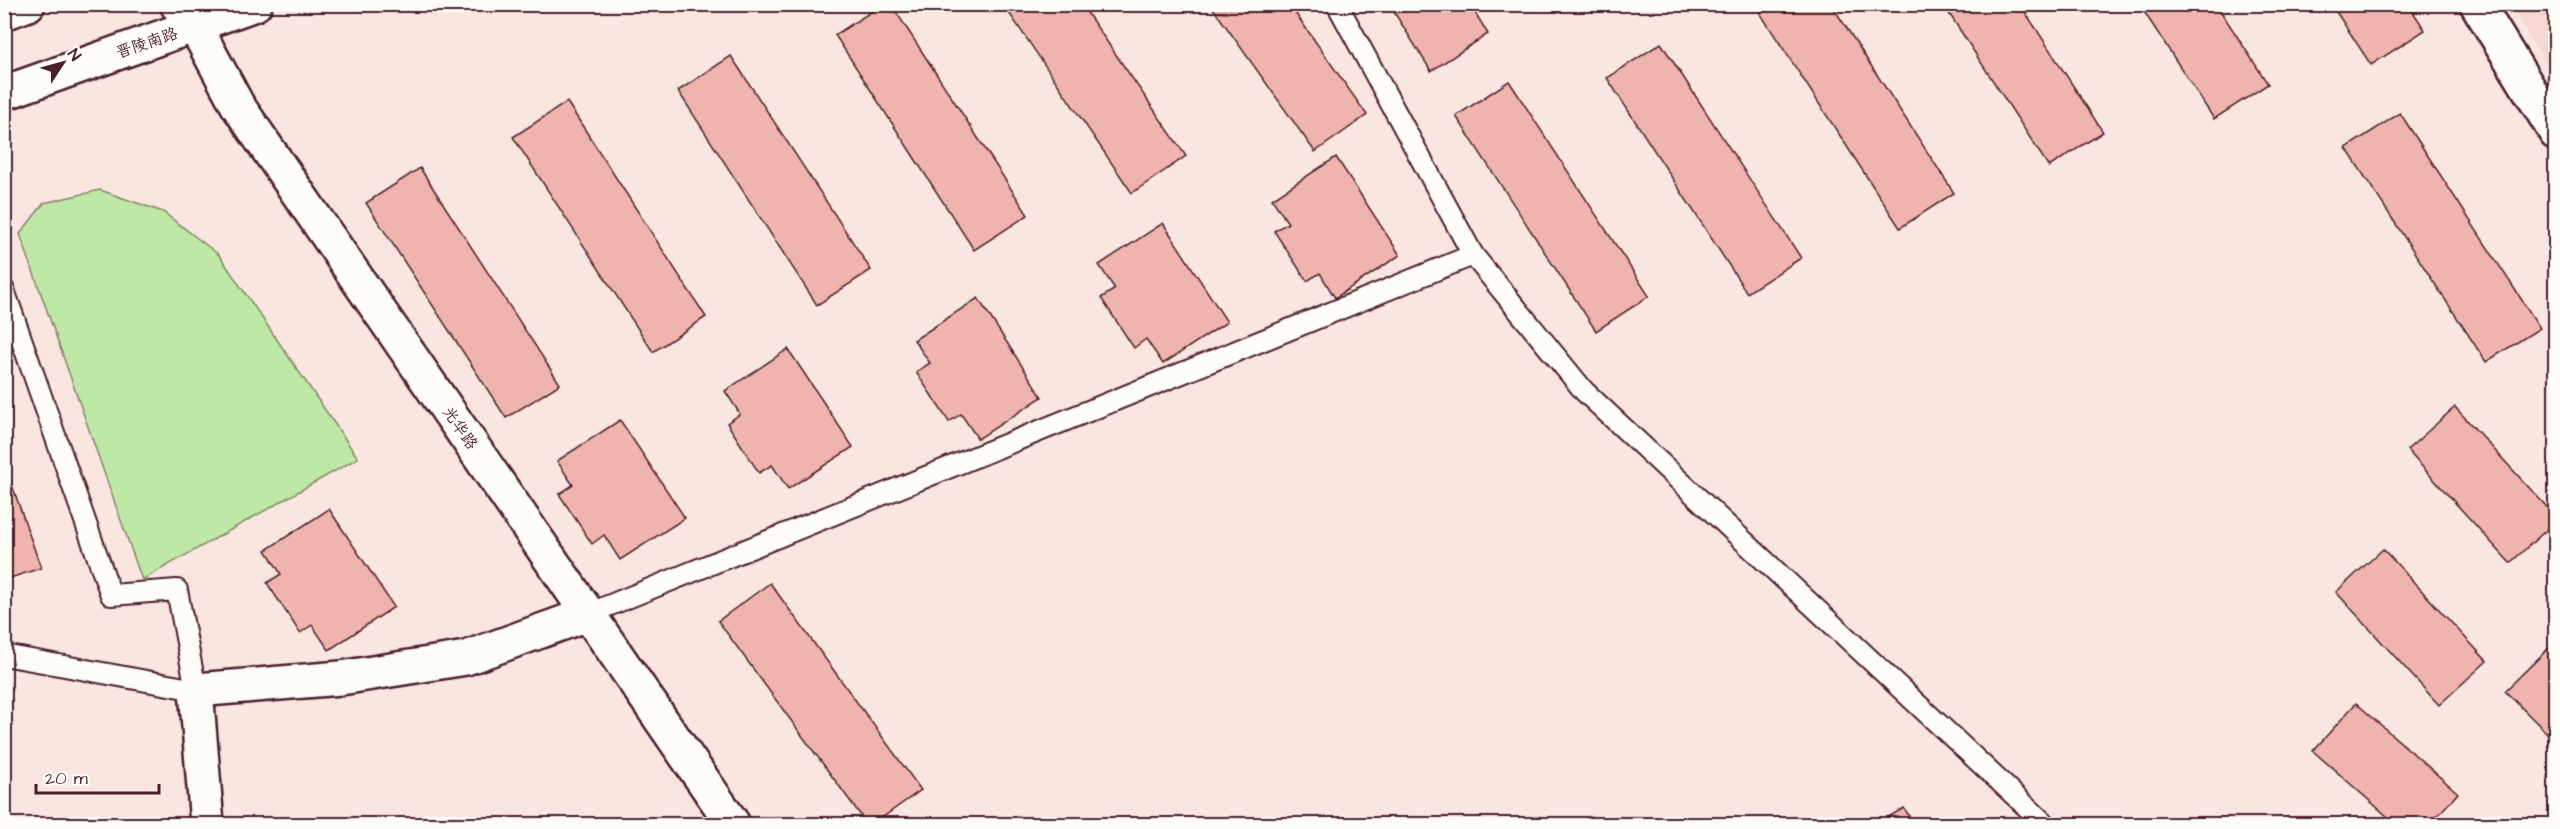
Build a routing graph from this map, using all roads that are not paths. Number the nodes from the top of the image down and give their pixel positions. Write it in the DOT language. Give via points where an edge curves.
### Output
graph roads {
  1 [pos="28,4"];
  2 [pos="255,4"];
  3 [pos="1337,4"];
  4 [pos="2477,4"];
  5 [pos="188,12"];
  6 [pos="4,13"];
  7 [pos="4,93"];
  8 [pos="2556,133"];
  9 [pos="1473,255"];
  10 [pos="4,290"];
  11 [pos="588,614"];
  12 [pos="4,656"];
  13 [pos="196,690"];
  14 [pos="207,825"];
  15 [pos="733,825"];
  16 [pos="2045,825"];
  1 -- 6 [label="main road"];
  2 -- 5 [label="main road, 晋陵南路"];
  3 -- 9 [label="lane"];
  4 -- 8 [label="main road"];
  5 -- 7 [label="main road, 晋陵南路"];
  5 -- 11 [label="main road, 光华路" via="238,106"];
  9 -- 11 [label="lane"];
  9 -- 16 [label="lane" via="1584,391"];
  10 -- 13 [label="lane" via="111,595 177,590"];
  11 -- 13 [label="main road" via="466,658 341,678"];
  11 -- 15 [label="main road, 光华路"];
  12 -- 13 [label="lane"];
  13 -- 14 [label="main road"];
}
